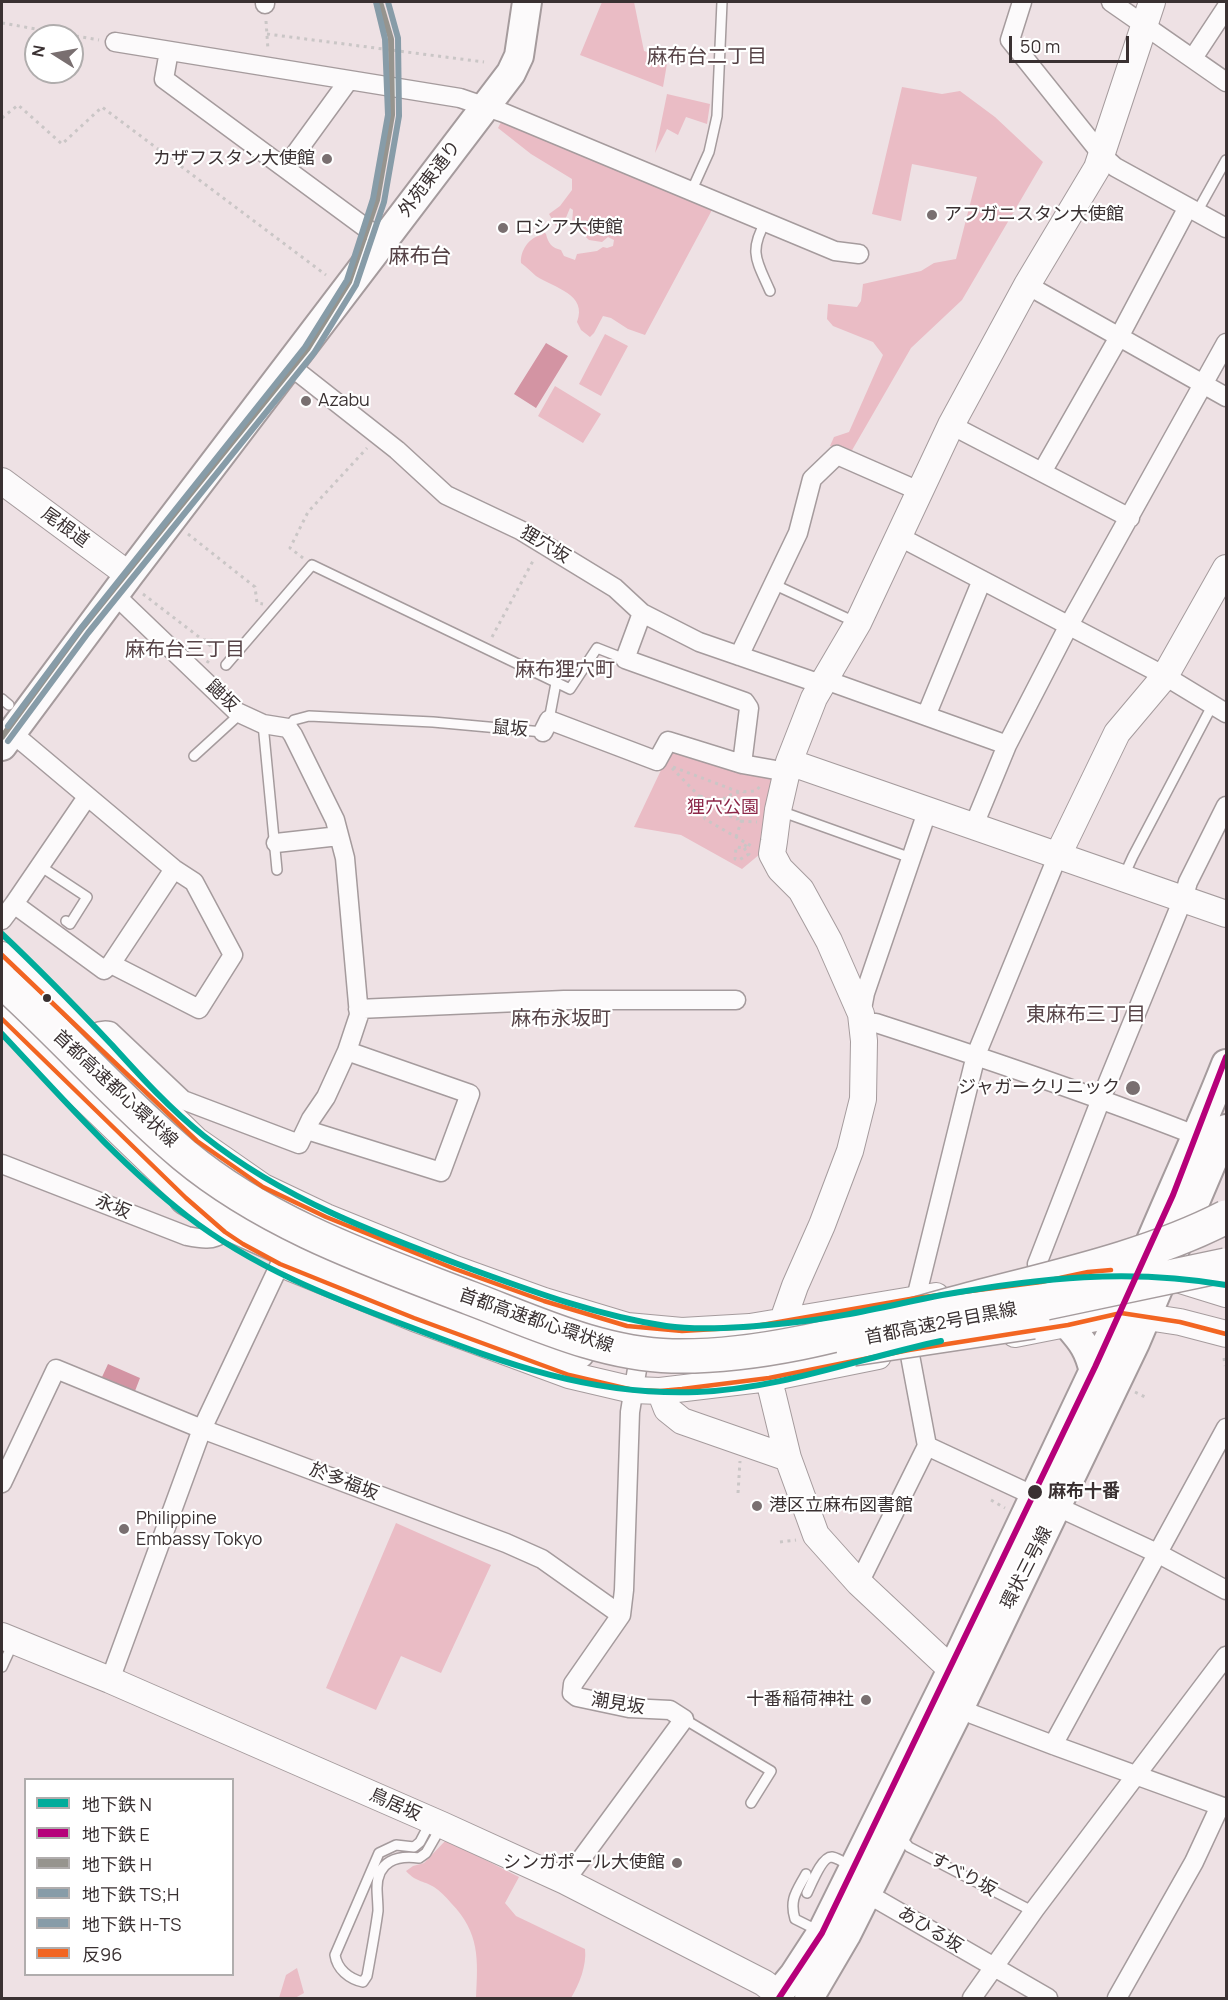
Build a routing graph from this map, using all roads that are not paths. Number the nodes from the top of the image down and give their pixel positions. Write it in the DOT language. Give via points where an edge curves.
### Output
graph roads {
  1 [pos="509,2"];
  2 [pos="527,2"];
  3 [pos="722,2"];
  4 [pos="1022,2"];
  5 [pos="1111,2"];
  6 [pos="1226,10"];
  7 [pos="1148,13"];
  8 [pos="115,42"];
  9 [pos="169,51"];
  10 [pos="1193,58"];
  11 [pos="349,80"];
  12 [pos="1227,82"];
  13 [pos="477,104"];
  14 [pos="1102,156"];
  15 [pos="1227,160"];
  16 [pos="285,168"];
  17 [pos="691,192"];
  18 [pos="1193,209"];
  19 [pos="766,221"];
  20 [pos="1227,228"];
  21 [pos="370,231"];
  22 [pos="859,254"];
  23 [pos="1027,285"];
  24 [pos="770,291"];
  25 [pos="1119,337"];
  26 [pos="1227,343"];
  27 [pos="289,365"];
  28 [pos="1203,384"];
  29 [pos="1227,397"];
  30 [pos="951,425"];
  31 [pos="1042,472"];
  32 [pos="2,481"];
  33 [pos="919,491"];
  34 [pos="1130,518"];
  35 [pos="898,536"];
  36 [pos="1227,568"];
  37 [pos="982,580"];
  38 [pos="125,582"];
  39 [pos="773,584"];
  40 [pos="642,613"];
  41 [pos="858,623"];
  42 [pos="1069,625"];
  43 [pos="739,656"];
  44 [pos="625,659"];
  45 [pos="226,665"];
  46 [pos="1165,676"];
  47 [pos="825,682"];
  48 [pos="556,683"];
  49 [pos="1220,708"];
  50 [pos="240,714"];
  51 [pos="926,716"];
  52 [pos="5,719"];
  53 [pos="263,724"];
  54 [pos="546,726"];
  55 [pos="288,728"];
  56 [pos="1007,746"];
  57 [pos="194,756"];
  58 [pos="742,764"];
  59 [pos="788,767"];
  60 [pos="87,797"];
  61 [pos="1227,806"];
  62 [pos="768,807"];
  63 [pos="928,809"];
  64 [pos="974,825"];
  65 [pos="339,836"];
  66 [pos="276,843"];
  67 [pos="1058,855"];
  68 [pos="911,858"];
  69 [pos="40,866"];
  70 [pos="174,869"];
  71 [pos="277,870"];
  72 [pos="1124,878"];
  73 [pos="1183,899"];
  74 [pos="14,904"];
  75 [pos="1227,914"];
  76 [pos="2,920"];
  77 [pos="66,921"];
  78 [pos="2,955"];
  79 [pos="111,964"];
  80 [pos="2,981"];
  81 [pos="736,1000"];
  82 [pos="358,1009"];
  83 [pos="2,1018"];
  84 [pos="861,1019"];
  85 [pos="88,1036"];
  86 [pos="347,1051"];
  87 [pos="976,1055"];
  88 [pos="1227,1064"];
  89 [pos="55,1070"];
  90 [pos="1101,1099"];
  91 [pos="124,1111"];
  92 [pos="307,1130"];
  93 [pos="1215,1137"];
  94 [pos="2,1166"];
  95 [pos="186,1198"];
  96 [pos="1227,1217"];
  97 [pos="1227,1226"];
  98 [pos="225,1232"];
  99 [pos="338,1262"];
  100 [pos="280,1264"];
  101 [pos="1227,1265"];
  102 [pos="1151,1273"];
  103 [pos="1041,1282"];
  104 [pos="1227,1284"];
  105 [pos="1227,1294"];
  106 [pos="916,1298"];
  107 [pos="1134,1315"];
  108 [pos="782,1323"];
  109 [pos="1068,1325"];
  110 [pos="648,1341"];
  111 [pos="1226,1346"];
  112 [pos="909,1350"];
  113 [pos="738,1363"];
  114 [pos="1094,1372"];
  115 [pos="770,1378"];
  116 [pos="633,1390"];
  117 [pos="660,1391"];
  118 [pos="1227,1428"];
  119 [pos="202,1429"];
  120 [pos="927,1446"];
  121 [pos="788,1458"];
  122 [pos="2,1483"];
  123 [pos="1046,1503"];
  124 [pos="1159,1554"];
  125 [pos="859,1583"];
  126 [pos="1227,1590"];
  127 [pos="621,1615"];
  128 [pos="8,1639"];
  129 [pos="1226,1658"];
  130 [pos="2,1668"];
  131 [pos="952,1670"];
  132 [pos="110,1680"];
  133 [pos="960,1707"];
  134 [pos="684,1719"];
  135 [pos="1053,1745"];
  136 [pos="1136,1776"];
  137 [pos="751,1803"];
  138 [pos="1223,1807"];
  139 [pos="437,1823"];
  140 [pos="897,1831"];
  141 [pos="806,1874"];
  142 [pos="565,1881"];
  143 [pos="860,1881"];
  144 [pos="807,1893"];
  145 [pos="1034,1912"];
  146 [pos="834,1934"];
  147 [pos="994,1968"];
  148 [pos="779,1997"];
  149 [pos="809,1998"];
  150 [pos="972,1998"];
  151 [pos="1048,1998"];
  152 [pos="1117,1998"];
  1 -- 13 [label="main road, 外苑東通り" via="501,48"];
  2 -- 13 [label="main road, 外苑東通り" via="519,56 511,73"];
  3 -- 17 [label="lane" via="717,116 709,152"];
  4 -- 14 [label="street" via="1010,40"];
  5 -- 7 [label="street"];
  6 -- 10 [label="street"];
  7 -- 10 [label="street"];
  7 -- 14 [label="street"];
  8 -- 9 [label="street"];
  9 -- 11 [label="street"];
  9 -- 16 [label="street" via="164,79"];
  10 -- 12 [label="street"];
  11 -- 13 [label="street"];
  11 -- 16 [label="street"];
  13 -- 17 [label="street"];
  13 -- 21 [label="main road, 外苑東通り"];
  13 -- 27 [label="main road, 外苑東通り"];
  14 -- 18 [label="street"];
  14 -- 23 [label="street"];
  15 -- 18 [label="lane"];
  16 -- 21 [label="street"];
  17 -- 19 [label="street"];
  18 -- 20 [label="street"];
  18 -- 25 [label="street"];
  19 -- 22 [label="street" via="835,250"];
  19 -- 24 [label="lane" via="757,237 755,252"];
  21 -- 38 [label="main road, 外苑東通り"];
  23 -- 25 [label="street"];
  23 -- 30 [label="street"];
  25 -- 28 [label="street"];
  25 -- 31 [label="street"];
  26 -- 28 [label="street"];
  27 -- 38 [label="main road, 外苑東通り"];
  27 -- 40 [label="street, 狸穴坂" via="446,495 520,530 615,588"];
  28 -- 29 [label="street"];
  28 -- 34 [label="street"];
  30 -- 31 [label="street"];
  30 -- 33 [label="street"];
  31 -- 34 [label="street"];
  32 -- 38 [label="street, 尾根道"];
  33 -- 35 [label="street"];
  33 -- 39 [label="street" via="837,455 812,479 798,533"];
  34 -- 42 [label="street"];
  35 -- 37 [label="street"];
  35 -- 41 [label="street"];
  36 -- 46 [label="street"];
  37 -- 42 [label="street"];
  37 -- 51 [label="street"];
  38 -- 50 [label="street, 鼬坂"];
  38 -- 52 [label="main road, 外苑東通り"];
  39 -- 41 [label="lane"];
  39 -- 43 [label="street"];
  40 -- 43 [label="street, 狸穴坂" via="699,642"];
  40 -- 44 [label="street"];
  41 -- 47 [label="street"];
  42 -- 46 [label="street"];
  42 -- 56 [label="street"];
  43 -- 47 [label="street, 狸穴坂"];
  44 -- 48 [label="lane" via="597,648 570,689"];
  44 -- 58 [label="street" via="745,702 749,708"];
  45 -- 48 [label="lane" via="312,565"];
  46 -- 49 [label="street"];
  46 -- 67 [label="street" via="1117,733"];
  47 -- 51 [label="street, 狸穴坂"];
  47 -- 59 [label="street" via="803,723"];
  48 -- 54 [label="lane"];
  49 -- 72 [label="lane"];
  50 -- 53 [label="street, 鼬坂"];
  50 -- 57 [label="lane"];
  51 -- 56 [label="street, 狸穴坂"];
  52 -- 60 [label="street"];
  53 -- 55 [label="street, 鼬坂"];
  53 -- 66 [label="lane"];
  54 -- 55 [label="lane, 鼠坂" via="309,716 294,720"];
  54 -- 58 [label="street, 鼠坂" via="657,761 668,741"];
  55 -- 65 [label="street" via="335,820"];
  56 -- 64 [label="street"];
  58 -- 59 [label="street"];
  59 -- 62 [label="street"];
  59 -- 63 [label="street"];
  60 -- 69 [label="street"];
  60 -- 70 [label="street"];
  61 -- 73 [label="street"];
  62 -- 68 [label="lane"];
  62 -- 84 [label="street" via="772,852 780,869 801,890 829,941"];
  63 -- 64 [label="street"];
  63 -- 68 [label="street"];
  64 -- 67 [label="street"];
  65 -- 66 [label="street"];
  65 -- 82 [label="street" via="345,858"];
  66 -- 71 [label="lane"];
  67 -- 72 [label="street"];
  67 -- 87 [label="street"];
  68 -- 84 [label="street" via="865,993"];
  69 -- 74 [label="street"];
  69 -- 77 [label="lane" via="87,897 70,924"];
  70 -- 79 [label="street"];
  70 -- 79 [label="street" via="194,882 233,955 199,1009"];
  72 -- 73 [label="street"];
  73 -- 75 [label="street"];
  73 -- 90 [label="street"];
  74 -- 76 [label="street"];
  74 -- 79 [label="street" via="104,970"];
  78 -- 85 [label="street"];
  80 -- 110 [label="highway, 首都高速都心環状線, bridge" via="185,1155 271,1213 343,1248 557,1331 611,1349"];
  81 -- 82 [label="street" via="564,1000"];
  82 -- 86 [label="street"];
  83 -- 89 [label="street"];
  84 -- 87 [label="street"];
  84 -- 108 [label="street" via="863,1100 850,1151"];
  85 -- 89 [label="street"];
  85 -- 92 [label="street" via="110,1031 183,1100 300,1144"];
  85 -- 110 [label="street" via="196,1141 262,1187 455,1269 627,1326"];
  86 -- 92 [label="street"];
  86 -- 92 [label="street" via="470,1094 441,1172"];
  87 -- 90 [label="street"];
  87 -- 106 [label="street"];
  88 -- 93 [label="main road, 環状三号線"];
  89 -- 95 [label="street"];
  90 -- 93 [label="street"];
  90 -- 103 [label="street" via="1037,1264"];
  91 -- 99 [label="highway, 首都高速都心環状線" via="210,1183"];
  93 -- 102 [label="main road, 環状三号線"];
  94 -- 98 [label="street, 永坂" via="187,1236 203,1240"];
  95 -- 98 [label="street"];
  95 -- 99 [label="highway" via="250,1234"];
  96 -- 110 [label="highway, 首都高速都心環状線, bridge" via="1195,1232 1093,1266 842,1334 736,1352 677,1356"];
  97 -- 113 [label="highway, 首都高速都心環状線" via="1095,1274 884,1332"];
  98 -- 100 [label="street"];
  99 -- 113 [label="highway, 首都高速都心環状線" via="610,1357 651,1364"];
  100 -- 116 [label="street" via="569,1375"];
  100 -- 119 [label="street"];
  101 -- 110 [label="highway, 首都高速2号目黒線, bridge" via="802,1350 685,1357"];
  102 -- 103 [label="street" via="1123,1269"];
  102 -- 105 [label="street"];
  102 -- 107 [label="main road, 環状三号線"];
  103 -- 106 [label="street"];
  104 -- 113 [label="highway, 首都高速2号目黒線, bridge" via="1024,1324 783,1360"];
  106 -- 108 [label="street"];
  107 -- 109 [label="street"];
  107 -- 111 [label="street" via="1180,1323"];
  107 -- 114 [label="main road, 環状三号線"];
  107 -- 123 [label="main road, 環状三号線"];
  108 -- 110 [label="street" via="682,1331"];
  108 -- 115 [label="street"];
  109 -- 112 [label="street"];
  109 -- 114 [label="main road" via="1085,1344"];
  110 -- 116 [label="street"];
  112 -- 115 [label="street"];
  112 -- 120 [label="street"];
  114 -- 123 [label="main road, 環状三号線"];
  115 -- 117 [label="street"];
  115 -- 121 [label="street"];
  116 -- 117 [label="street"];
  116 -- 127 [label="street"];
  117 -- 121 [label="street" via="667,1409 682,1421"];
  118 -- 124 [label="street"];
  119 -- 122 [label="street, 於多福坂" via="56,1369"];
  119 -- 127 [label="street, 於多福坂" via="515,1547 542,1559"];
  119 -- 132 [label="street"];
  120 -- 123 [label="street"];
  120 -- 125 [label="street"];
  121 -- 125 [label="street" via="816,1535"];
  123 -- 124 [label="street"];
  123 -- 131 [label="main road, 環状三号線"];
  123 -- 133 [label="main road, 環状三号線"];
  124 -- 126 [label="street"];
  124 -- 135 [label="street"];
  125 -- 131 [label="street"];
  127 -- 134 [label="street, 潮見坂" via="573,1684 572,1693 629,1708 670,1710"];
  128 -- 130 [label="lane"];
  128 -- 132 [label="street, 鳥居坂"];
  129 -- 136 [label="street"];
  131 -- 133 [label="street"];
  131 -- 143 [label="main road, 環状三号線"];
  132 -- 139 [label="street, 鳥居坂"];
  133 -- 135 [label="street"];
  133 -- 140 [label="main road, 環状三号線"];
  134 -- 137 [label="lane" via="771,1771"];
  134 -- 142 [label="street"];
  135 -- 136 [label="street"];
  136 -- 138 [label="street"];
  136 -- 145 [label="street"];
  138 -- 152 [label="street"];
  139 -- 139 [label="lane" via="426,1853 419,1858 402,1856 388,1862 380,1873 367,1976 363,1982 354,1980 337,1965 335,1955 379,1853 396,1845 414,1847"];
  139 -- 142 [label="street, 鳥居坂"];
  140 -- 143 [label="main road, 環状三号線"];
  140 -- 145 [label="lane, すべり坂" via="909,1846"];
  141 -- 146 [label="lane" via="793,1899 795,1919"];
  142 -- 148 [label="street, 鳥居坂" via="764,1983"];
  143 -- 144 [label="lane" via="831,1857 822,1862"];
  143 -- 146 [label="main road, 環状三号線"];
  143 -- 147 [label="street, あひる坂"];
  145 -- 147 [label="street"];
  146 -- 148 [label="main road, 環状三号線"];
  146 -- 149 [label="main road, 環状三号線"];
  147 -- 150 [label="street"];
  147 -- 151 [label="street, あひる坂"];
}
